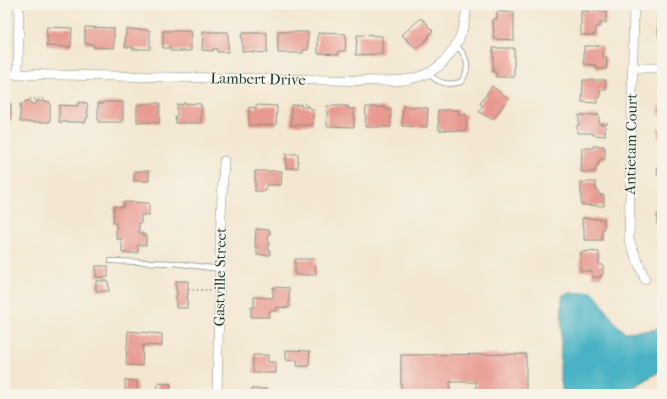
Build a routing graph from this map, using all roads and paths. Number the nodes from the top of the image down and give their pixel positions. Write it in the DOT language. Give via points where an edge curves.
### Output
graph roads {
  1 [pos="19,5"];
  2 [pos="467,5"];
  3 [pos="634,5"];
  4 [pos="456,45"];
  5 [pos="632,68"];
  6 [pos="662,68"];
  7 [pos="427,73"];
  8 [pos="5,74"];
  9 [pos="18,75"];
  10 [pos="45,99"];
  11 [pos="28,101"];
  12 [pos="296,104"];
  13 [pos="307,107"];
  14 [pos="599,122"];
  15 [pos="606,130"];
  16 [pos="224,161"];
  17 [pos="111,261"];
  18 [pos="220,269"];
  19 [pos="645,279"];
  20 [pos="219,290"];
  21 [pos="188,294"];
  22 [pos="217,394"];
  1 -- 9 [label="street"];
  2 -- 4 [label="street, Lambert Drive" via="464,29"];
  3 -- 5 [label="street, Antietam Court"];
  4 -- 7 [label="street, Lambert Drive" via="442,63"];
  4 -- 7 [label="lane" via="463,52 467,63 465,77 461,82 443,84"];
  5 -- 6 [label="street"];
  5 -- 19 [label="street, Antietam Court" via="629,240"];
  7 -- 9 [label="street, Lambert Drive" via="408,80 381,81"];
  8 -- 9 [label="street, Lambert Drive"];
  10 -- 11 [label="path"];
  12 -- 13 [label="path" via="307,104"];
  14 -- 15 [label="path" via="606,123"];
  16 -- 18 [label="street, Gastville Street"];
  17 -- 18 [label="lane" via="173,263"];
  18 -- 20 [label="street, Gastville Street"];
  20 -- 21 [label="path" via="189,290"];
  20 -- 22 [label="street, Gastville Street"];
}
